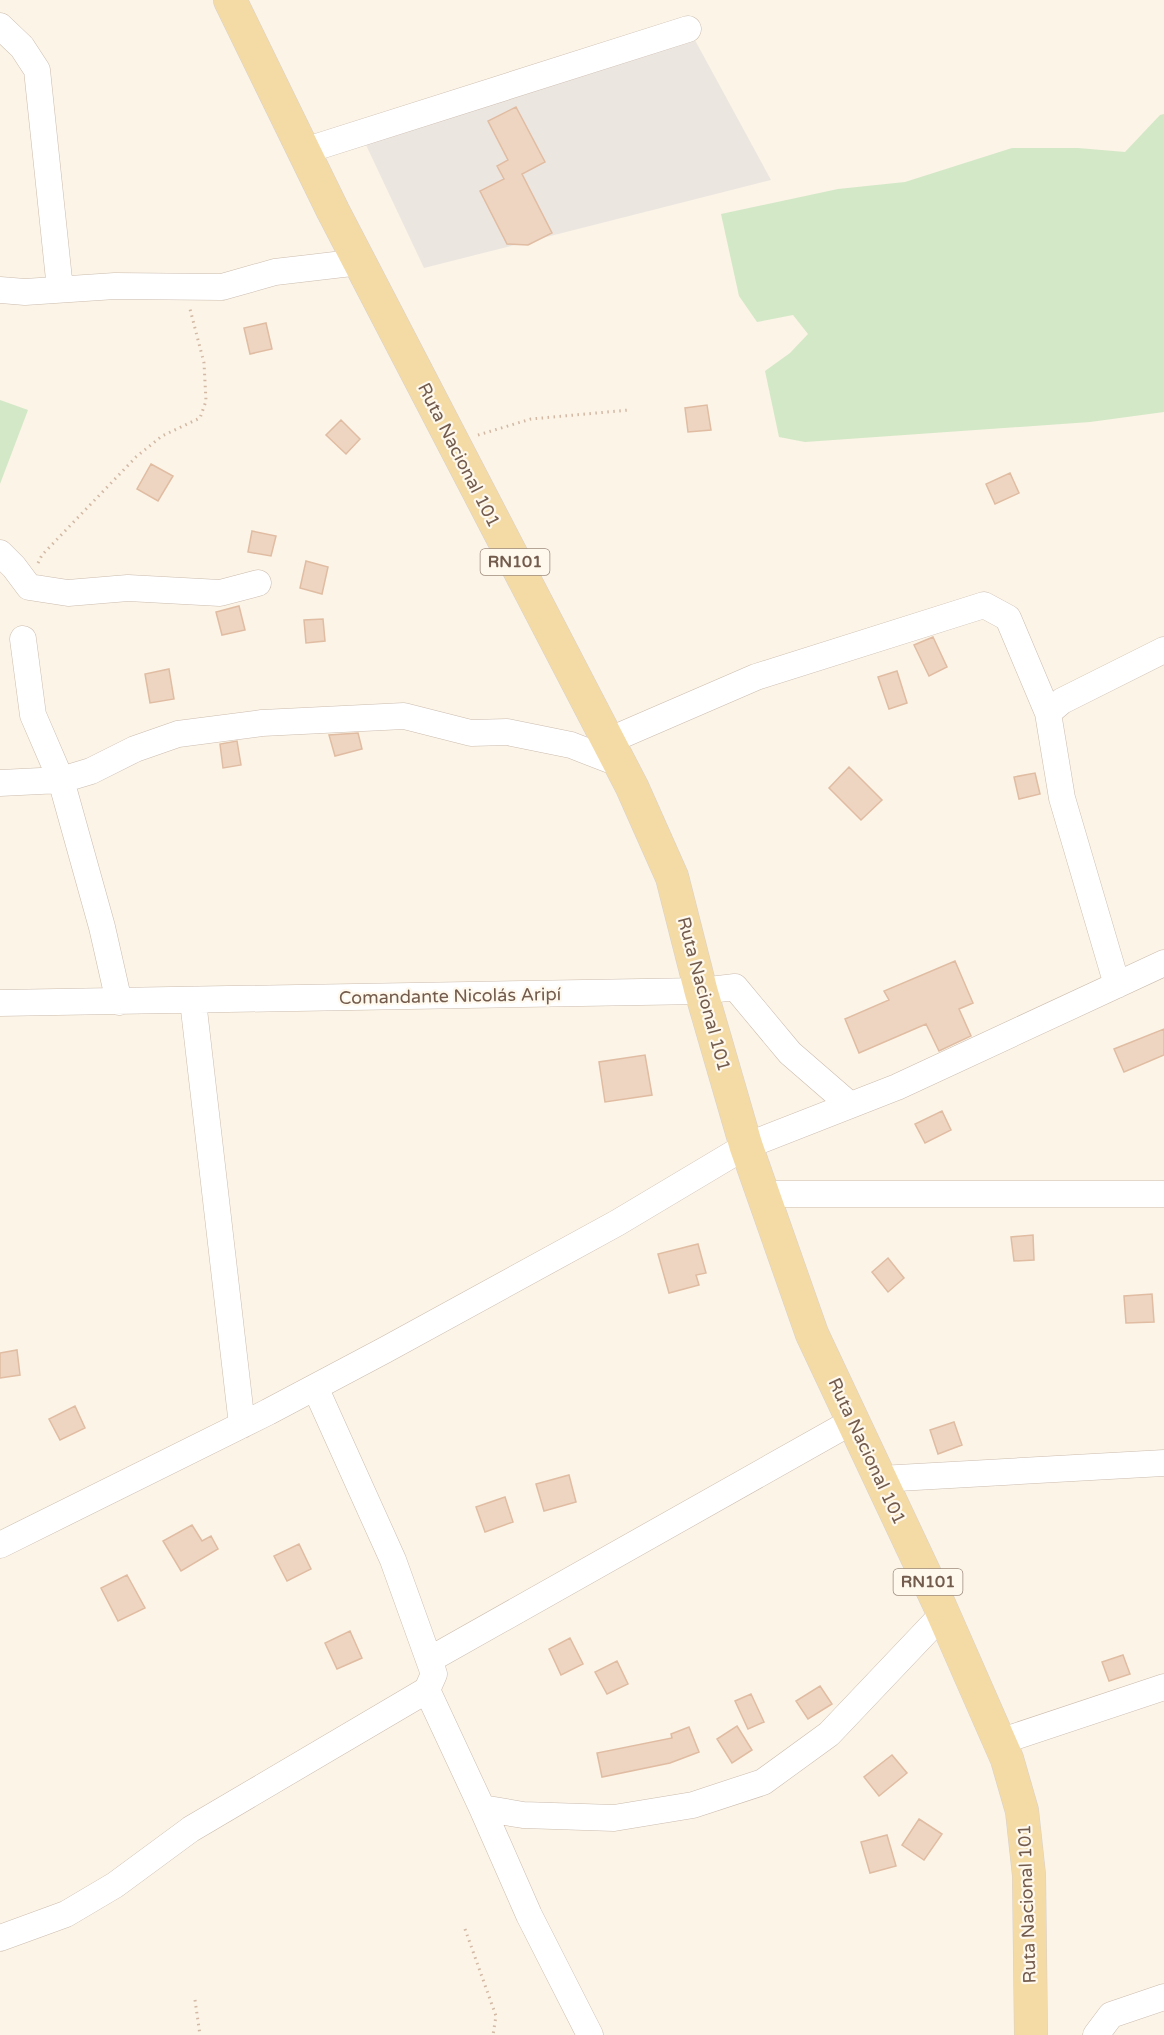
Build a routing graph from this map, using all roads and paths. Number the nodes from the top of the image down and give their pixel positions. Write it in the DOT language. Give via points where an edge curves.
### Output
graph roads {
  1 [pos="230,0"];
  2 [pos="0,26"];
  3 [pos="688,29"];
  4 [pos="304,151"];
  5 [pos="360,262"];
  6 [pos="185,286"];
  7 [pos="0,290"];
  8 [pos="60,290"];
  9 [pos="629,410"];
  10 [pos="453,442"];
  11 [pos="0,553"];
  12 [pos="258,583"];
  13 [pos="29,587"];
  14 [pos="23,639"];
  15 [pos="1164,650"];
  16 [pos="1048,713"];
  17 [pos="614,752"];
  18 [pos="61,780"];
  19 [pos="0,783"];
  20 [pos="1164,963"];
  21 [pos="1117,985"];
  22 [pos="701,991"];
  23 [pos="193,1001"];
  24 [pos="118,1002"];
  25 [pos="0,1003"];
  26 [pos="850,1105"];
  27 [pos="747,1146"];
  28 [pos="763,1194"];
  29 [pos="1164,1194"];
  30 [pos="315,1387"];
  31 [pos="853,1421"];
  32 [pos="242,1425"];
  33 [pos="1164,1464"];
  34 [pos="880,1479"];
  35 [pos="0,1545"];
  36 [pos="942,1615"];
  37 [pos="429,1660"];
  38 [pos="1164,1687"];
  39 [pos="427,1690"];
  40 [pos="999,1742"];
  41 [pos="482,1808"];
  42 [pos="465,1929"];
  43 [pos="0,1938"];
  44 [pos="1164,1997"];
  45 [pos="195,2000"];
  46 [pos="200,2035"];
  47 [pos="493,2035"];
  48 [pos="590,2035"];
  49 [pos="1031,2035"];
  50 [pos="1096,2035"];
  1 -- 4 [label="main road, Ruta Nacional 101 / RN101"];
  2 -- 8 [label="street" via="22,46 37,70"];
  3 -- 4 [label="street"];
  4 -- 5 [label="main road, Ruta Nacional 101 / RN101"];
  5 -- 6 [label="street" via="275,272 222,287"];
  5 -- 10 [label="main road, Ruta Nacional 101 / RN101"];
  6 -- 8 [label="street"];
  6 -- 13 [label="path" via="204,363 206,401 200,418 162,436 136,457 42,555"];
  7 -- 8 [label="street"];
  9 -- 10 [label="path" via="531,419"];
  10 -- 17 [label="main road, Ruta Nacional 101 / RN101"];
  11 -- 13 [label="street"];
  12 -- 13 [label="street" via="220,593 128,588 69,593"];
  14 -- 18 [label="street" via="33,715"];
  15 -- 16 [label="street" via="1062,700"];
  16 -- 17 [label="street" via="1008,618 984,605 756,677"];
  16 -- 21 [label="street" via="1062,798"];
  17 -- 18 [label="street" via="507,732 471,733 404,716 262,723 178,734"];
  17 -- 22 [label="main road, Ruta Nacional 101 / RN101" via="672,877"];
  18 -- 19 [label="street"];
  18 -- 24 [label="street" via="102,927"];
  20 -- 21 [label="street"];
  21 -- 26 [label="street"];
  22 -- 23 [label="street, Comandante Nicolás Aripí"];
  22 -- 26 [label="street, Comandante Nicolás Aripí" via="735,987 790,1053"];
  22 -- 27 [label="main road, Ruta Nacional 101 / RN101"];
  23 -- 24 [label="street, Comandante Nicolás Aripí"];
  23 -- 32 [label="street"];
  24 -- 25 [label="street, Comandante Nicolás Aripí"];
  26 -- 27 [label="street"];
  27 -- 28 [label="main road, Ruta Nacional 101 / RN101"];
  27 -- 30 [label="street" via="617,1222"];
  28 -- 29 [label="street"];
  28 -- 31 [label="main road, Ruta Nacional 101 / RN101" via="812,1334"];
  30 -- 32 [label="street"];
  30 -- 37 [label="street" via="393,1560"];
  31 -- 34 [label="main road, Ruta Nacional 101 / RN101"];
  31 -- 37 [label="street"];
  32 -- 35 [label="street"];
  33 -- 34 [label="street"];
  34 -- 36 [label="main road, Ruta Nacional 101 / RN101"];
  36 -- 40 [label="main road, Ruta Nacional 101 / RN101"];
  36 -- 41 [label="street" via="829,1734 763,1782 693,1805 614,1818 523,1815"];
  37 -- 39 [label="street" via="434,1674"];
  38 -- 40 [label="street"];
  39 -- 41 [label="street"];
  39 -- 43 [label="street" via="191,1829 115,1885 66,1914"];
  40 -- 49 [label="main road, Ruta Nacional 101 / RN101" via="1022,1811 1027,1854"];
  41 -- 48 [label="street" via="529,1915"];
  42 -- 47 [label="path" via="496,2016"];
  44 -- 50 [label="street" via="1112,2014"];
  45 -- 46 [label="path"];
}
